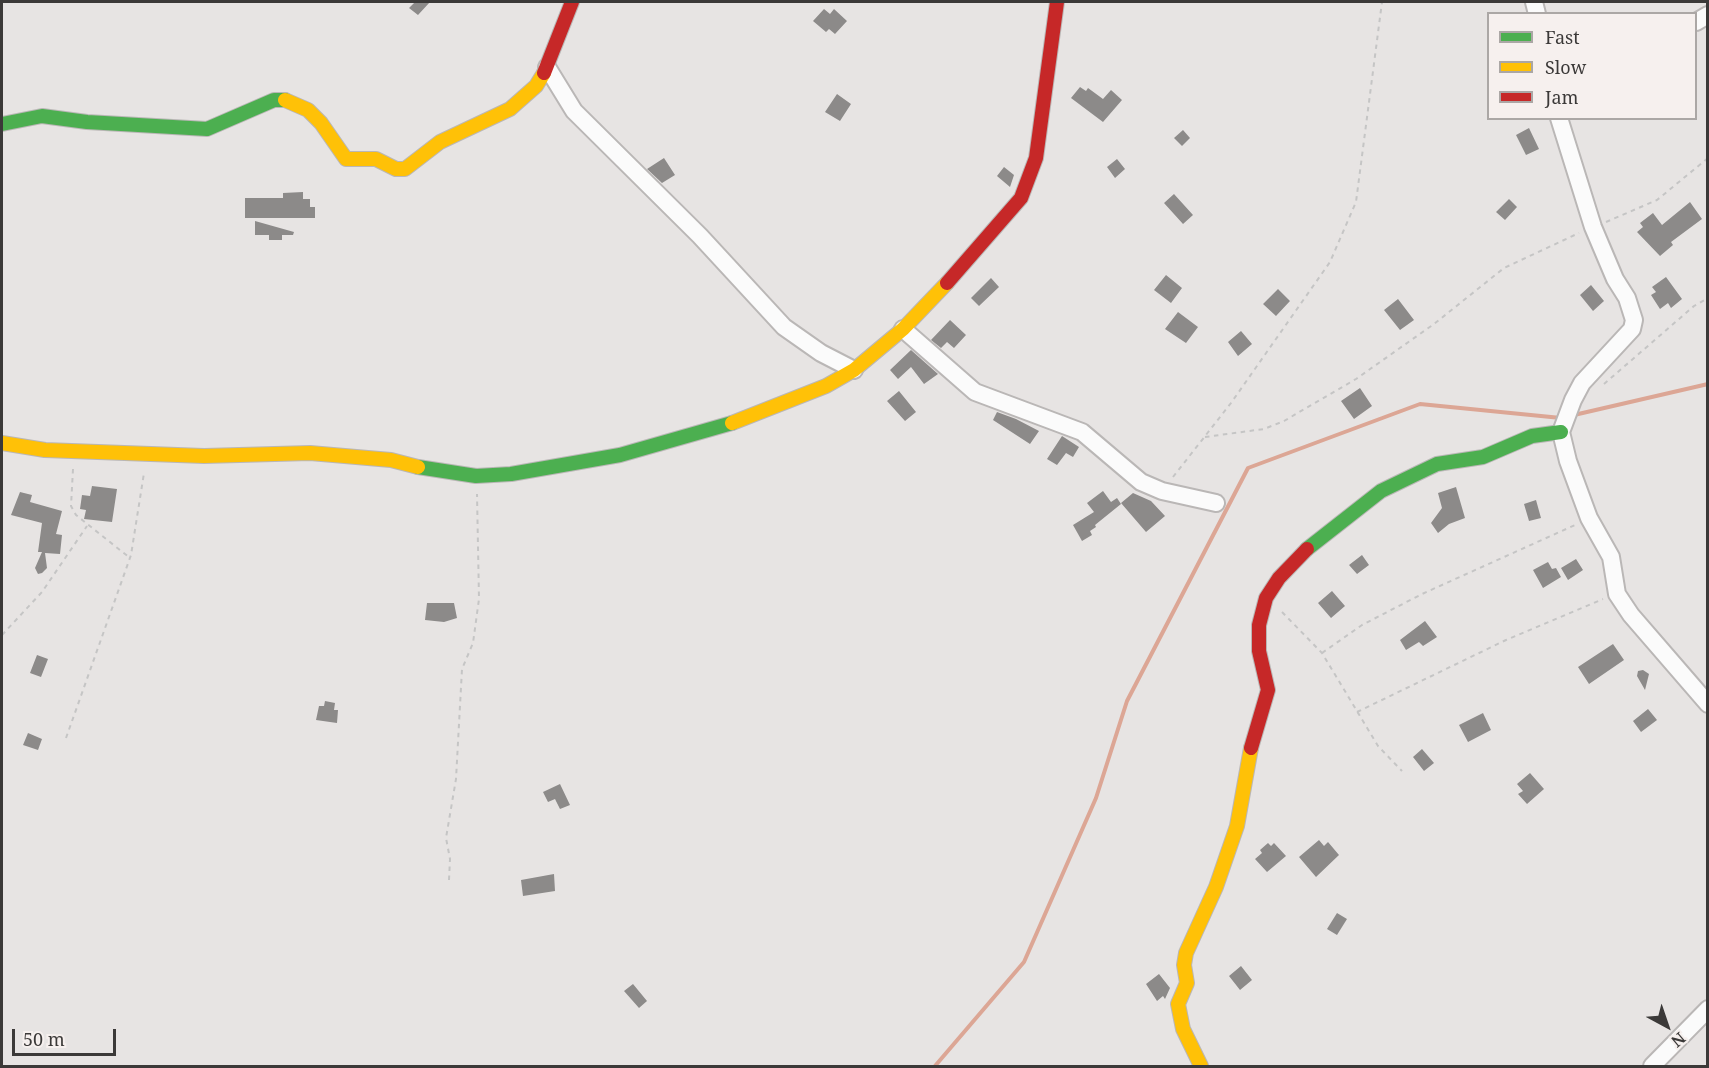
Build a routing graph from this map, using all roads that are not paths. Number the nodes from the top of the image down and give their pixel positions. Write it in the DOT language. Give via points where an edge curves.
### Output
graph roads {
  1 [pos="572,2"];
  2 [pos="1057,2"];
  3 [pos="547,67"];
  4 [pos="1560,120"];
  5 [pos="2,124"];
  6 [pos="903,329"];
  7 [pos="854,370"];
  8 [pos="1561,432"];
  9 [pos="2,443"];
  10 [pos="1216,503"];
  11 [pos="1707,704"];
  12 [pos="1707,1009"];
  13 [pos="1202,1066"];
  14 [pos="1652,1066"];
  1 -- 3 [label="street"];
  2 -- 6 [label="street" via="1042,119 1027,186 973,256"];
  3 -- 5 [label="street" via="536,86 510,109 440,142 399,170 376,159 346,159 321,123 298,104 282,99 207,129 42,116"];
  3 -- 7 [label="street" via="574,111 784,327"];
  4 -- 8 [label="street" via="1593,227 1634,320 1632,329 1582,382"];
  6 -- 7 [label="street"];
  6 -- 10 [label="street" via="975,392 1082,432 1141,482 1162,491"];
  7 -- 9 [label="street" via="826,386 686,437 620,455 511,474 476,476 391,460 310,453 204,456"];
  8 -- 11 [label="street" via="1589,518 1611,557 1617,594"];
  8 -- 13 [label="street" via="1532,436 1483,457 1437,465 1381,490 1303,552 1266,598 1259,625 1259,651 1268,681 1267,698 1251,748 1237,826 1186,953 1187,983 1178,1004 1183,1029"];
  12 -- 14 [label="street"];
}
